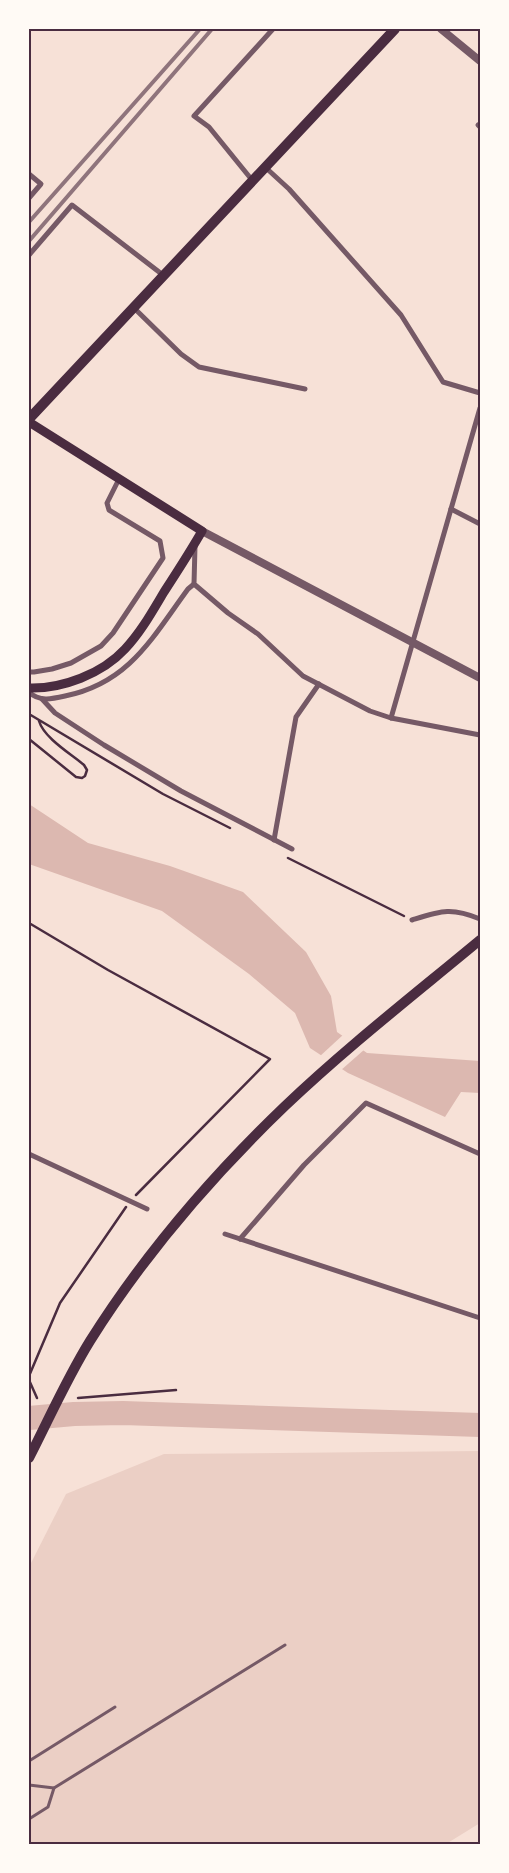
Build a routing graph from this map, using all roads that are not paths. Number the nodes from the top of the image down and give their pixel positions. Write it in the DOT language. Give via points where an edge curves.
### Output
graph roads {
  1 [pos="273,29"];
  2 [pos="394,29"];
  3 [pos="441,29"];
  4 [pos="480,61"];
  5 [pos="264,167"];
  6 [pos="29,174"];
  7 [pos="252,180"];
  8 [pos="29,198"];
  9 [pos="29,256"];
  10 [pos="163,275"];
  11 [pos="133,307"];
  12 [pos="305,389"];
  13 [pos="480,393"];
  14 [pos="480,408"];
  15 [pos="29,419"];
  16 [pos="29,422"];
  17 [pos="120,479"];
  18 [pos="451,509"];
  19 [pos="480,524"];
  20 [pos="202,531"];
  21 [pos="195,543"];
  22 [pos="194,584"];
  23 [pos="412,642"];
  24 [pos="29,672"];
  25 [pos="480,678"];
  26 [pos="319,684"];
  27 [pos="29,688"];
  28 [pos="29,692"];
  29 [pos="42,699"];
  30 [pos="391,718"];
  31 [pos="480,735"];
  32 [pos="274,840"];
  33 [pos="292,849"];
  34 [pos="480,919"];
  35 [pos="412,920"];
  36 [pos="480,940"];
  37 [pos="29,1154"];
  38 [pos="480,1154"];
  39 [pos="147,1209"];
  40 [pos="224,1234"];
  41 [pos="240,1239"];
  42 [pos="480,1318"];
  43 [pos="29,1458"];
  44 [pos="285,1645"];
  45 [pos="115,1706"];
  46 [pos="29,1761"];
  47 [pos="29,1785"];
  48 [pos="54,1788"];
  49 [pos="29,1819"];
  1 -- 7 [label="street" via="194,116 210,127"];
  2 -- 5 [label="highway"];
  3 -- 4 [label="street"];
  5 -- 7 [label="highway"];
  5 -- 13 [label="street" via="289,189 401,315 443,382"];
  6 -- 8 [label="street" via="41,184"];
  7 -- 10 [label="highway"];
  9 -- 10 [label="street" via="72,205"];
  10 -- 11 [label="highway"];
  11 -- 12 [label="street" via="199,367"];
  11 -- 15 [label="highway"];
  14 -- 18 [label="street"];
  16 -- 17 [label="main road"];
  17 -- 20 [label="main road"];
  17 -- 24 [label="street" via="107,503 109,510 160,542 163,558 101,646 71,663"];
  18 -- 19 [label="street"];
  18 -- 23 [label="street"];
  20 -- 21 [label="main road"];
  20 -- 23 [label="street"];
  21 -- 22 [label="street"];
  21 -- 27 [label="main road" via="139,632 124,650 90,674 63,684"];
  22 -- 26 [label="street" via="258,634 304,676"];
  22 -- 29 [label="street" via="128,667 80,693"];
  23 -- 25 [label="street"];
  23 -- 30 [label="street"];
  26 -- 30 [label="street" via="370,711"];
  26 -- 32 [label="street" via="296,717"];
  28 -- 29 [label="street"];
  29 -- 32 [label="street" via="55,712 104,745"];
  30 -- 31 [label="street"];
  32 -- 33 [label="street"];
  34 -- 35 [label="street" via="454,910"];
  36 -- 43 [label="highway" via="285,1106 212,1182 134,1278 90,1341"];
  37 -- 39 [label="street"];
  38 -- 41 [label="street" via="366,1103 304,1165"];
  40 -- 41 [label="street"];
  41 -- 42 [label="street"];
  44 -- 48 [label="lane"];
  45 -- 46 [label="lane"];
  47 -- 48 [label="lane"];
  48 -- 49 [label="lane" via="48,1807"];
}
